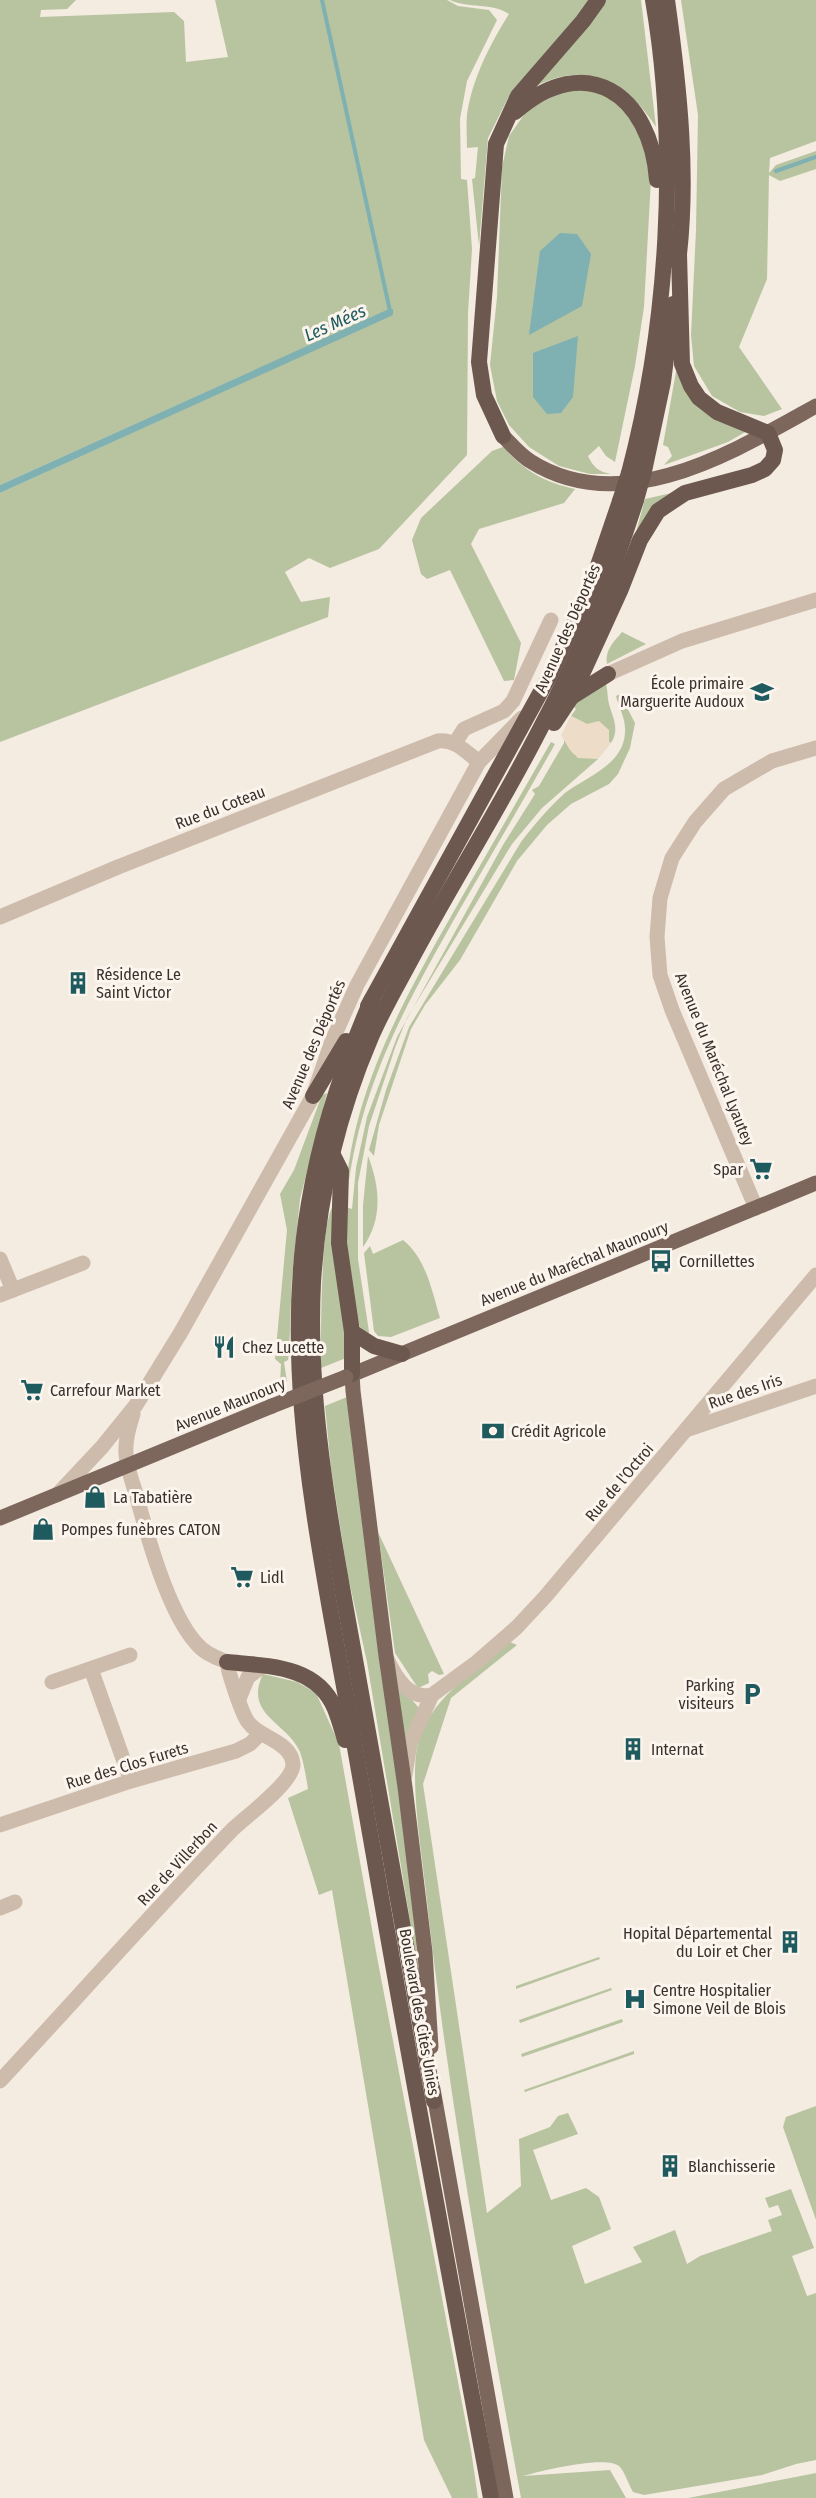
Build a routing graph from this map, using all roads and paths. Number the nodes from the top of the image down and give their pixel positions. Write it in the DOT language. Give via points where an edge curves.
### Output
graph roads {
  1 [pos="598,0"];
  2 [pos="653,0"];
  3 [pos="667,0"];
  4 [pos="505,120"];
  5 [pos="679,254"];
  6 [pos="663,260"];
  7 [pos="816,406"];
  8 [pos="768,433"];
  9 [pos="503,436"];
  10 [pos="637,472"];
  11 [pos="628,500"];
  12 [pos="816,600"];
  13 [pos="551,620"];
  14 [pos="590,659"];
  15 [pos="608,675"];
  16 [pos="564,700"];
  17 [pos="535,703"];
  18 [pos="455,743"];
  19 [pos="816,748"];
  20 [pos="479,762"];
  21 [pos="0,917"];
  22 [pos="372,999"];
  23 [pos="313,1096"];
  24 [pos="332,1153"];
  25 [pos="816,1183"];
  26 [pos="756,1208"];
  27 [pos="0,1259"];
  28 [pos="83,1263"];
  29 [pos="816,1275"];
  30 [pos="6,1293"];
  31 [pos="352,1332"];
  32 [pos="402,1354"];
  33 [pos="349,1376"];
  34 [pos="816,1386"];
  35 [pos="136,1405"];
  36 [pos="686,1430"];
  37 [pos="128,1466"];
  38 [pos="57,1495"];
  39 [pos="0,1518"];
  40 [pos="130,1655"];
  41 [pos="386,1656"];
  42 [pos="227,1662"];
  43 [pos="263,1666"];
  44 [pos="91,1669"];
  45 [pos="52,1682"];
  46 [pos="432,1695"];
  47 [pos="239,1699"];
  48 [pos="261,1733"];
  49 [pos="131,1781"];
  50 [pos="405,1787"];
  51 [pos="364,1801"];
  52 [pos="0,1825"];
  53 [pos="15,1902"];
  54 [pos="0,1908"];
  55 [pos="0,2081"];
  56 [pos="434,2101"];
  57 [pos="491,2498"];
  58 [pos="506,2498"];
  1 -- 4 [label="highway" via="518,96"];
  2 -- 6 [label="highway" via="666,128"];
  3 -- 5 [label="highway" via="677,66 680,126"];
  4 -- 6 [label="highway" via="538,93 569,83 602,87 630,105 653,148"];
  4 -- 9 [label="highway" via="492,168 479,362 484,395"];
  5 -- 8 [label="highway" via="682,356 691,386 717,412"];
  5 -- 10 [label="highway" via="663,382"];
  6 -- 10 [label="highway"];
  7 -- 8 [label="main road"];
  8 -- 9 [label="main road" via="692,469 609,484 556,474 528,461"];
  8 -- 14 [label="highway" via="775,450 765,469 685,493 658,511 639,540"];
  10 -- 11 [label="highway, bridge"];
  11 -- 16 [label="highway, Avenue des Déportés" via="596,611"];
  11 -- 17 [label="highway, Avenue des Déportés"];
  12 -- 15 [label="street" via="682,641"];
  13 -- 18 [label="street" via="513,701 504,711 464,729"];
  14 -- 15 [label="highway"];
  14 -- 16 [label="highway"];
  15 -- 16 [label="highway"];
  16 -- 24 [label="highway" via="538,734 380,1019"];
  17 -- 20 [label="street, Avenue des Déportés"];
  17 -- 22 [label="highway, Avenue des Déportés"];
  18 -- 20 [label="street"];
  18 -- 21 [label="street, Rue du Coteau" via="438,741"];
  19 -- 26 [label="street, Avenue du Maréchal Lyautey" via="772,761 724,789 695,822 672,858 660,898 660,975"];
  20 -- 23 [label="street, Avenue des Déportés" via="357,985"];
  22 -- 23 [label="highway"];
  22 -- 51 [label="highway, Boulevard des Cités Unies" via="331,1105 309,1203 299,1305 299,1397 317,1532"];
  23 -- 35 [label="street, Avenue des Déportés"];
  24 -- 31 [label="highway" via="341,1171 339,1243"];
  24 -- 56 [label="highway, Boulevard des Cités Unies" via="313,1282 317,1417 335,1545"];
  25 -- 26 [label="main road, Avenue du Maréchal Maunoury"];
  26 -- 32 [label="main road, Avenue du Maréchal Maunoury"];
  27 -- 30 [label="street"];
  28 -- 30 [label="street"];
  29 -- 36 [label="street, Rue de l'Octroi"];
  31 -- 32 [label="highway" via="374,1346"];
  31 -- 33 [label="highway"];
  32 -- 33 [label="main road, Avenue du Maréchal Maunoury"];
  33 -- 37 [label="main road, Avenue Maunoury, bridge"];
  33 -- 41 [label="main road"];
  34 -- 36 [label="street, Rue des Iris"];
  35 -- 37 [label="street, Avenue des Déportés" via="126,1446"];
  35 -- 38 [label="street, Avenue des Déportés"];
  36 -- 46 [label="street, Rue de l'Octroi" via="517,1628"];
  37 -- 38 [label="main road, Avenue Maunoury"];
  37 -- 42 [label="street, Avenue des Déportés" via="181,1622 198,1646"];
  38 -- 39 [label="main road, Avenue Maunoury"];
  40 -- 44 [label="street"];
  41 -- 46 [label="street" via="393,1671 414,1695"];
  41 -- 50 [label="main road"];
  42 -- 43 [label="highway"];
  42 -- 47 [label="street, Rue de Villerbon"];
  43 -- 47 [label="street" via="248,1677"];
  43 -- 51 [label="highway" via="304,1675 321,1687 334,1707"];
  44 -- 45 [label="street"];
  44 -- 49 [label="street"];
  46 -- 50 [label="street" via="411,1743"];
  47 -- 48 [label="street, Rue de Villerbon" via="247,1721"];
  48 -- 49 [label="street, Rue des Clos Furets" via="236,1751"];
  48 -- 55 [label="street, Rue de Villerbon" via="287,1752 293,1764 290,1775 234,1829"];
  49 -- 52 [label="street, Rue des Clos Furets"];
  50 -- 56 [label="main road" via="425,1952"];
  51 -- 57 [label="highway, Boulevard des Cités Unies"];
  53 -- 54 [label="street"];
  56 -- 58 [label="main road, Boulevard des Cités Unies"];
}
